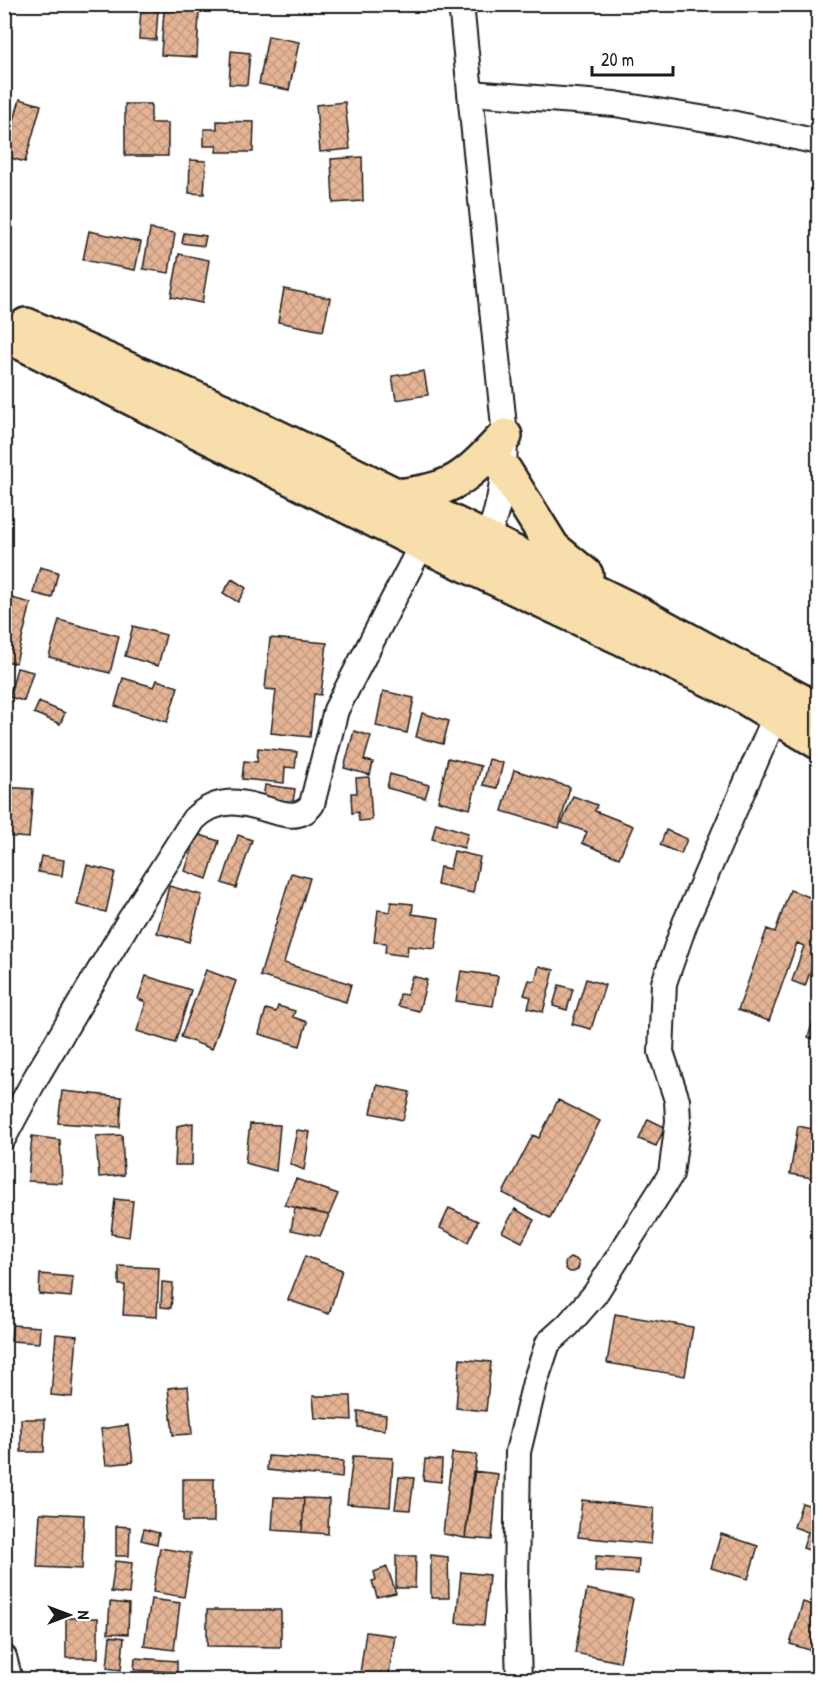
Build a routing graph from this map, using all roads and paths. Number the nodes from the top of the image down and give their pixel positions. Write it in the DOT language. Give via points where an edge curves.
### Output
graph roads {
  1 [pos="461,4"];
  2 [pos="470,93"];
  3 [pos="819,142"];
  4 [pos="4,317"];
  5 [pos="4,334"];
  6 [pos="505,436"];
  7 [pos="505,471"];
  8 [pos="397,496"];
  9 [pos="422,544"];
  10 [pos="479,554"];
  11 [pos="634,611"];
  12 [pos="819,710"];
  13 [pos="775,717"];
  14 [pos="819,742"];
  15 [pos="4,1137"];
  16 [pos="4,1657"];
  17 [pos="10,1680"];
  18 [pos="519,1680"];
  1 -- 2 [label="street"];
  2 -- 3 [label="street" via="615,104"];
  2 -- 6 [label="street"];
  4 -- 8 [label="highway" via="84,348 228,413"];
  5 -- 9 [label="highway"];
  6 -- 7 [label="street"];
  6 -- 8 [label="highway" via="466,477 423,494"];
  7 -- 10 [label="street"];
  7 -- 11 [label="highway" via="553,548"];
  8 -- 10 [label="highway"];
  9 -- 10 [label="highway"];
  9 -- 15 [label="street" via="336,710 312,804 294,817 235,801 204,808 123,931"];
  10 -- 11 [label="highway"];
  10 -- 13 [label="highway" via="736,692"];
  11 -- 12 [label="highway"];
  13 -- 14 [label="highway"];
  13 -- 18 [label="street" via="685,923 664,983 661,1052 677,1100 678,1127 671,1174 595,1294 548,1343 535,1382 518,1452"];
  16 -- 17 [label="street"];
}
